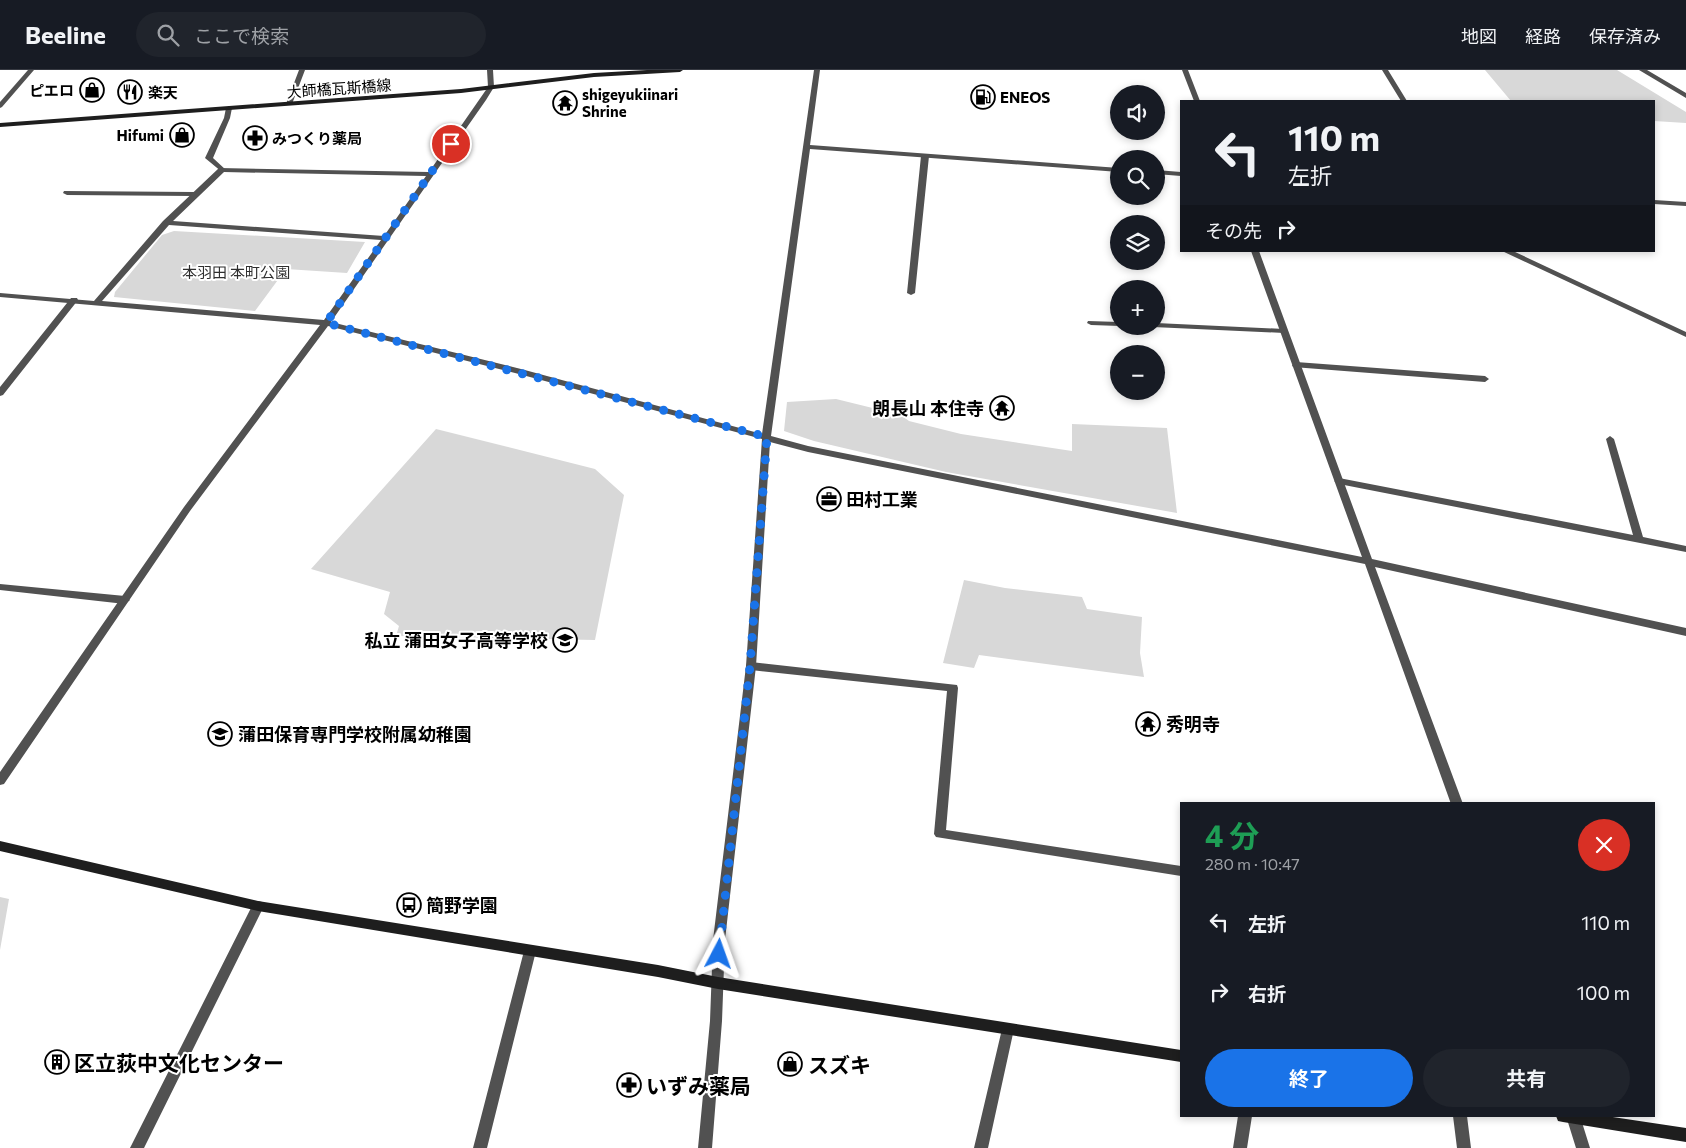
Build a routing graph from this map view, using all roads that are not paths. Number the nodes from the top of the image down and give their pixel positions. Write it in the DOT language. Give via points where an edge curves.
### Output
graph roads {
  1 [pos="31,70"];
  2 [pos="302,70"];
  3 [pos="490,70"];
  4 [pos="680,70"];
  5 [pos="817,70"];
  6 [pos="1185,70"];
  7 [pos="1385,70"];
  8 [pos="1642,70"];
  9 [pos="491,87"];
  10 [pos="1686,96"];
  11 [pos="1196,100"];
  12 [pos="1403,100"];
  13 [pos="290,104"];
  14 [pos="0,106"];
  15 [pos="229,108"];
  16 [pos="0,125"];
  17 [pos="806,147"];
  18 [pos="925,156"];
  19 [pos="1110,169"];
  20 [pos="222,170"];
  21 [pos="1165,173"];
  22 [pos="430,174"];
  23 [pos="1180,174"];
  24 [pos="67,193"];
  25 [pos="194,194"];
  26 [pos="1655,202"];
  27 [pos="1686,204"];
  28 [pos="166,223"];
  29 [pos="385,238"];
  30 [pos="1255,252"];
  31 [pos="1508,252"];
  32 [pos="910,293"];
  33 [pos="0,295"];
  34 [pos="74,300"];
  35 [pos="96,303"];
  36 [pos="326,323"];
  37 [pos="1091,323"];
  38 [pos="1110,324"];
  39 [pos="1165,326"];
  40 [pos="1284,331"];
  41 [pos="1686,335"];
  42 [pos="1296,365"];
  43 [pos="1485,379"];
  44 [pos="0,393"];
  45 [pos="767,437"];
  46 [pos="1610,439"];
  47 [pos="1339,481"];
  48 [pos="1639,540"];
  49 [pos="1686,549"];
  50 [pos="1369,562"];
  51 [pos="0,587"];
  52 [pos="125,600"];
  53 [pos="1686,632"];
  54 [pos="750,666"];
  55 [pos="0,781"];
  56 [pos="1456,802"];
  57 [pos="0,846"];
  58 [pos="1180,871"];
  59 [pos="258,906"];
  60 [pos="530,951"];
  61 [pos="718,983"];
  62 [pos="1008,1028"];
  63 [pos="1180,1056"];
  64 [pos="1245,1117"];
  65 [pos="1460,1117"];
  66 [pos="1570,1117"];
  67 [pos="1686,1135"];
  68 [pos="137,1148"];
  69 [pos="480,1148"];
  70 [pos="705,1148"];
  71 [pos="981,1148"];
  72 [pos="1240,1148"];
  73 [pos="1464,1148"];
  74 [pos="1583,1148"];
  1 -- 14 [label="street"];
  2 -- 13 [label="street"];
  3 -- 9 [label="street"];
  4 -- 9 [label="street, 大師橋瓦斯橋線" via="594,75"];
  5 -- 17 [label="street"];
  6 -- 11 [label="street"];
  7 -- 12 [label="street"];
  8 -- 10 [label="street"];
  9 -- 13 [label="street, 大師橋瓦斯橋線"];
  9 -- 22 [label="street"];
  13 -- 15 [label="street, 大師橋瓦斯橋線"];
  15 -- 16 [label="street, 大師橋瓦斯橋線"];
  15 -- 20 [label="street" via="208,158"];
  17 -- 18 [label="street"];
  17 -- 45 [label="street"];
  18 -- 19 [label="street"];
  18 -- 32 [label="street"];
  20 -- 22 [label="street"];
  20 -- 25 [label="street"];
  21 -- 23 [label="street"];
  22 -- 29 [label="street"];
  24 -- 25 [label="street"];
  25 -- 28 [label="street"];
  26 -- 27 [label="street"];
  28 -- 29 [label="street"];
  28 -- 35 [label="street"];
  29 -- 36 [label="street"];
  30 -- 40 [label="street"];
  31 -- 41 [label="street"];
  33 -- 34 [label="street"];
  34 -- 35 [label="street"];
  34 -- 44 [label="street"];
  35 -- 36 [label="street"];
  36 -- 45 [label="street"];
  36 -- 52 [label="street" via="187,509"];
  37 -- 38 [label="street"];
  39 -- 40 [label="street"];
  40 -- 42 [label="street"];
  42 -- 43 [label="street"];
  42 -- 47 [label="street"];
  45 -- 50 [label="street" via="808,449"];
  45 -- 54 [label="street"];
  46 -- 48 [label="street"];
  47 -- 48 [label="street"];
  47 -- 50 [label="street"];
  48 -- 49 [label="street"];
  50 -- 53 [label="street"];
  50 -- 56 [label="street"];
  51 -- 52 [label="street"];
  52 -- 55 [label="street"];
  54 -- 58 [label="street" via="953,688 940,834"];
  54 -- 61 [label="street" via="719,940"];
  57 -- 59 [label="street"];
  59 -- 60 [label="street"];
  59 -- 68 [label="street"];
  60 -- 61 [label="street" via="658,970"];
  60 -- 69 [label="street"];
  61 -- 62 [label="street"];
  61 -- 70 [label="street"];
  62 -- 63 [label="street"];
  62 -- 71 [label="street"];
  64 -- 72 [label="street"];
  65 -- 73 [label="street"];
  66 -- 67 [label="street"];
  66 -- 74 [label="street"];
}
